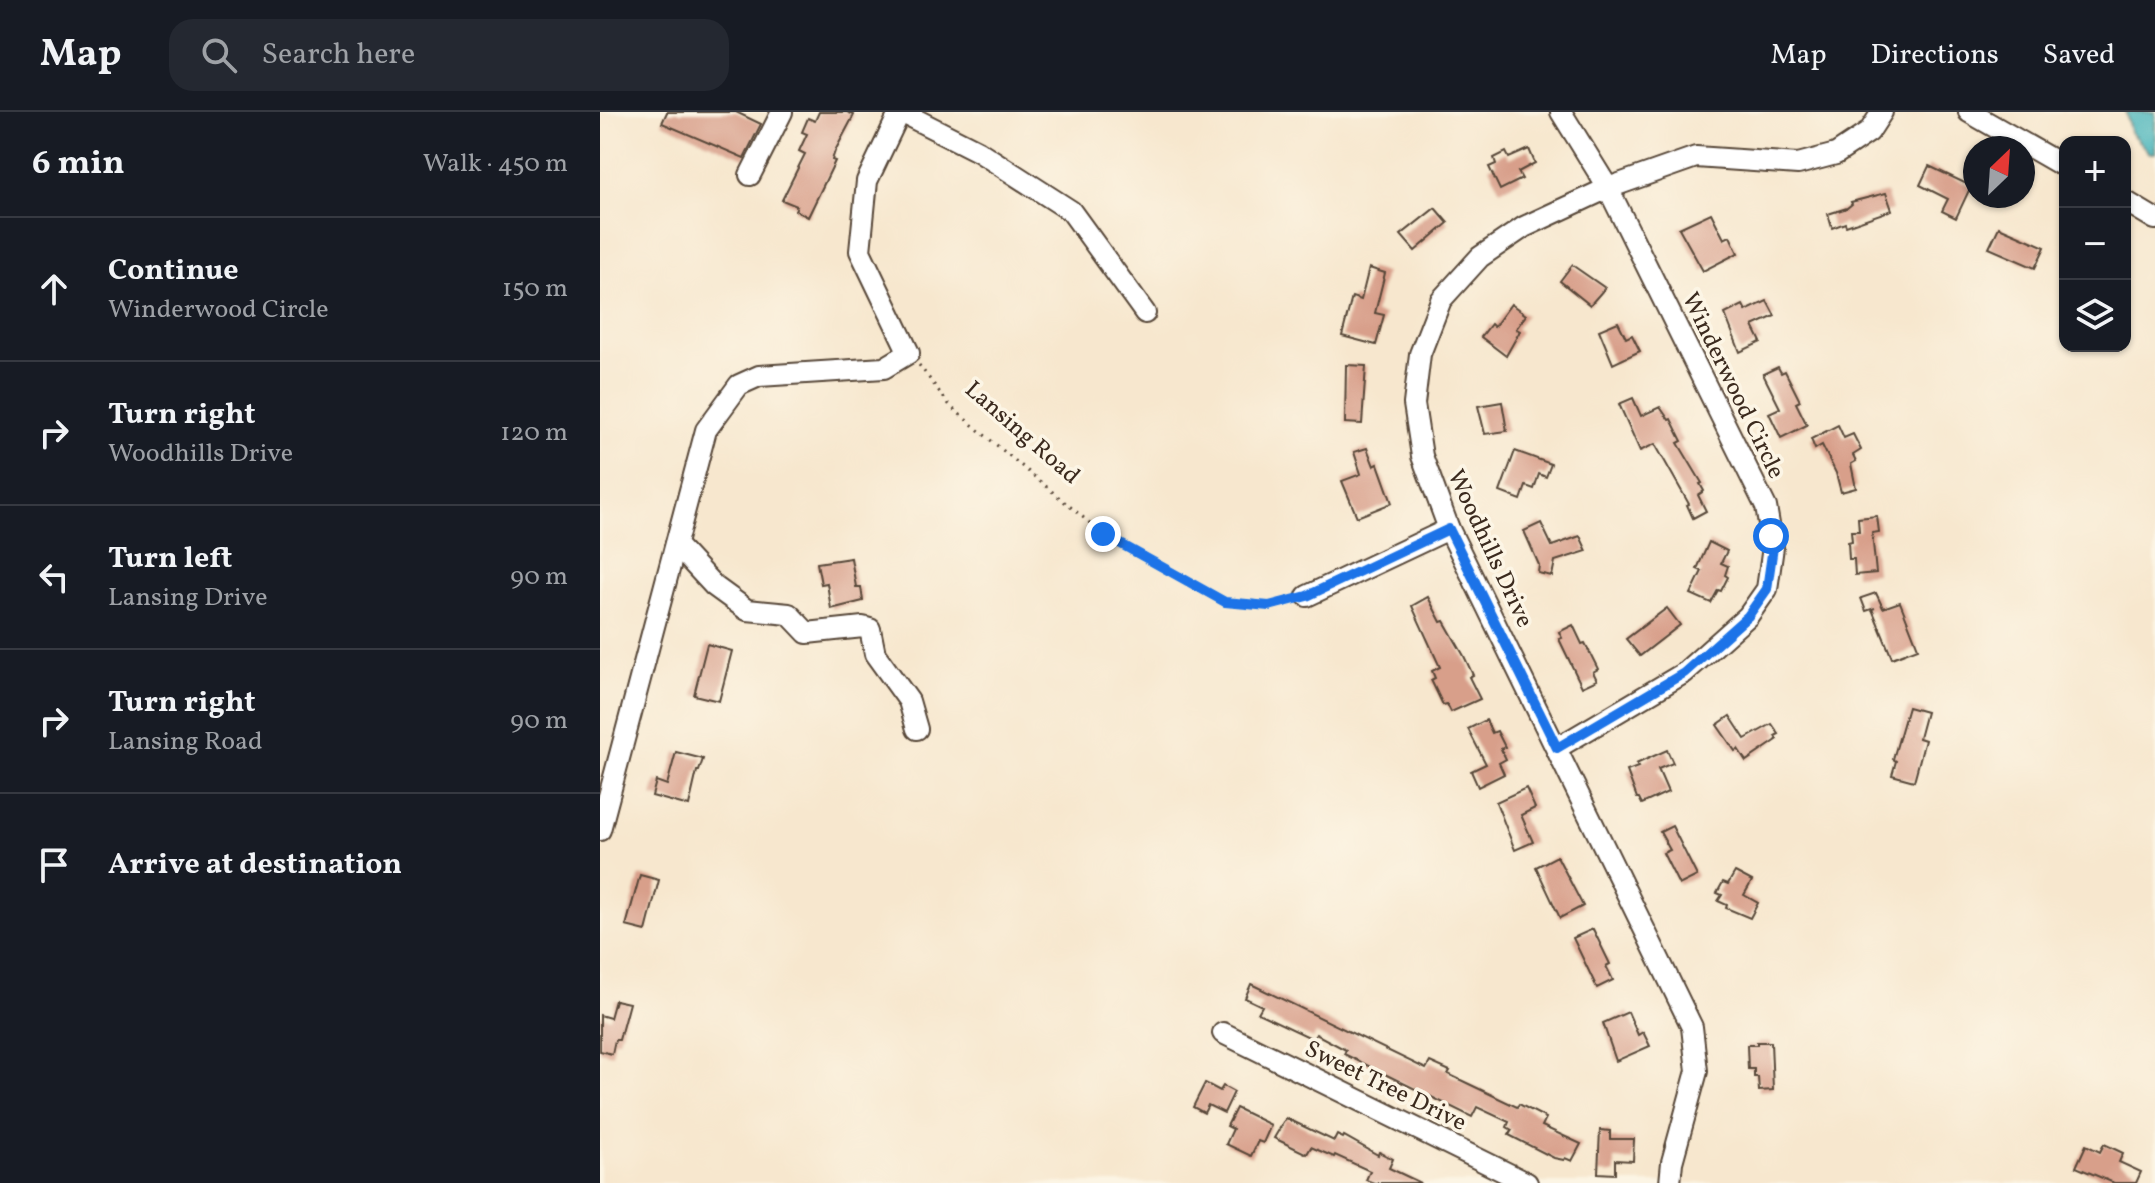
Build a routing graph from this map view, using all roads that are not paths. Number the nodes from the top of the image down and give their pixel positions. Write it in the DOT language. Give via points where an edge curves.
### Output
graph roads {
  1 [pos="1561,112"];
  2 [pos="1882,112"];
  3 [pos="1969,112"];
  4 [pos="779,113"];
  5 [pos="910,114"];
  6 [pos="2059,164"];
  7 [pos="750,175"];
  8 [pos="1608,188"];
  9 [pos="2131,205"];
  10 [pos="2155,219"];
  11 [pos="1145,313"];
  12 [pos="1449,529"];
  13 [pos="676,545"];
  14 [pos="1307,596"];
  15 [pos="917,729"];
  16 [pos="1557,748"];
  17 [pos="600,830"];
  18 [pos="1223,1033"];
  19 [pos="1527,1183"];
  20 [pos="1670,1183"];
  1 -- 8 [label="street, Winderwood Circle"];
  2 -- 8 [label="street, Woodhills Drive" via="1869,132 1836,154 1798,164 1696,157"];
  3 -- 6 [label="street"];
  4 -- 7 [label="street"];
  5 -- 11 [label="street" via="1071,211"];
  5 -- 13 [label="street" via="867,181 860,251 909,353 884,368 759,376 739,385 706,430"];
  8 -- 12 [label="street, Woodhills Drive" via="1524,227 1480,257 1441,300 1420,354 1414,404 1422,456"];
  8 -- 16 [label="street, Winderwood Circle" via="1766,507 1773,547 1767,589 1748,616 1684,673"];
  9 -- 10 [label="street"];
  12 -- 14 [label="street"];
  12 -- 16 [label="street, Woodhills Drive"];
  13 -- 15 [label="street" via="714,586 747,610 789,614 807,633 870,629 875,654 909,701"];
  13 -- 17 [label="street"];
  16 -- 20 [label="street, Woodhills Drive" via="1692,1027 1697,1071"];
  18 -- 19 [label="street, Sweet Tree Drive"];
}
